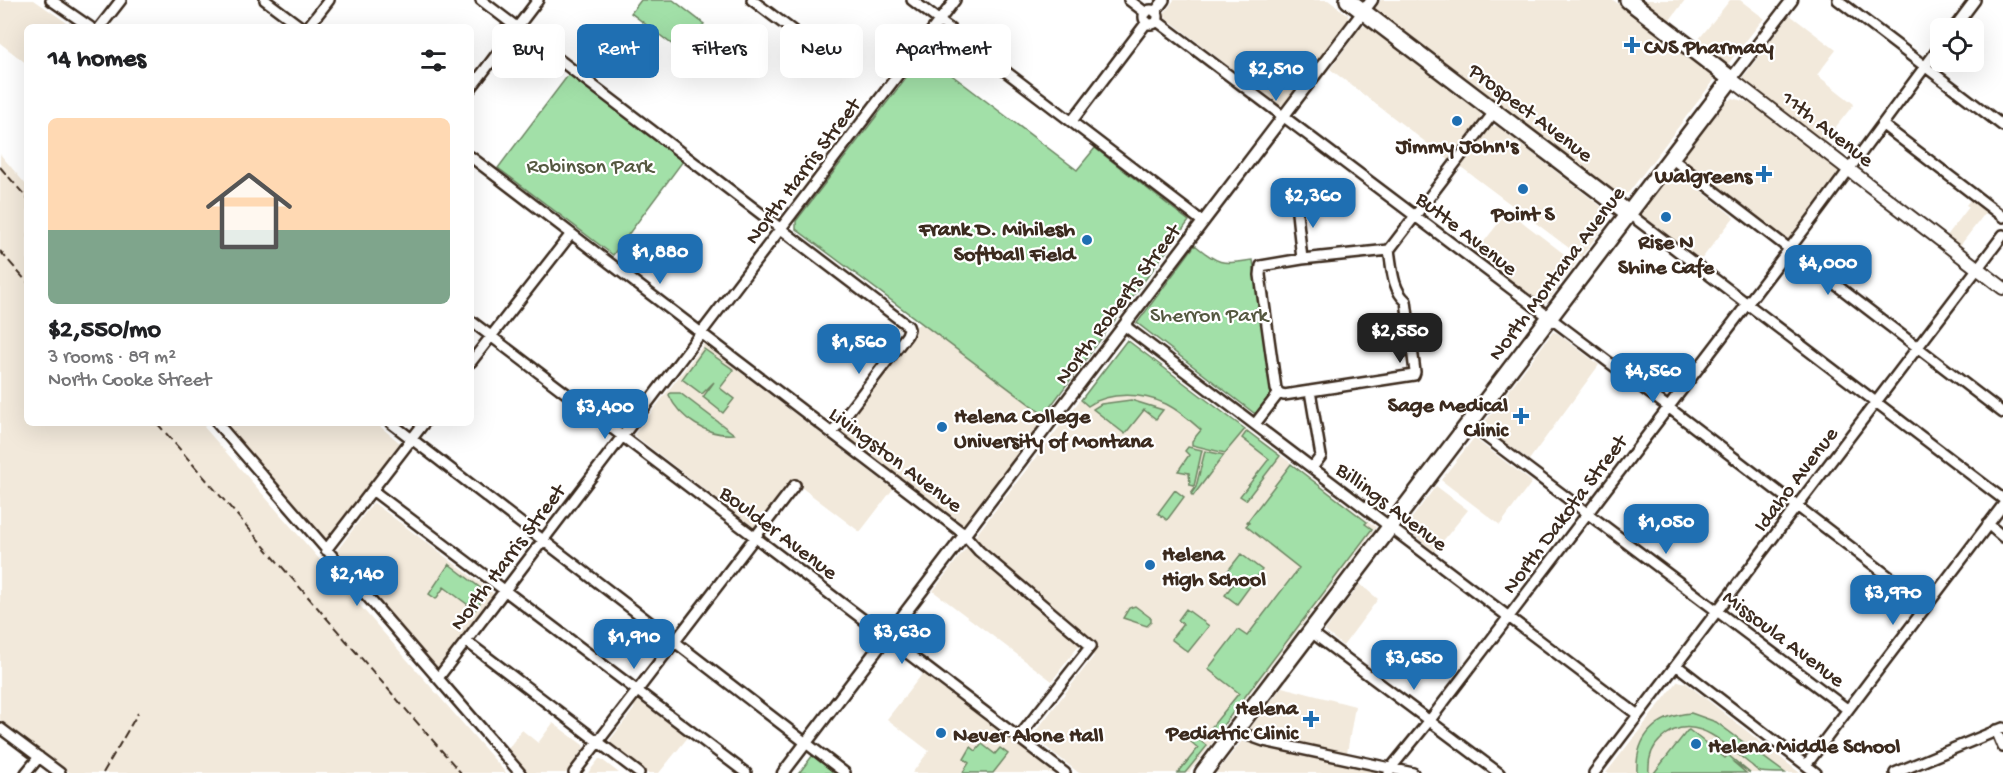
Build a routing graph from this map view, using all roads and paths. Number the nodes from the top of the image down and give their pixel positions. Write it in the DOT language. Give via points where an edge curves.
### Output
graph roads {
  1 [pos="51,0"];
  2 [pos="121,0"];
  3 [pos="265,0"];
  4 [pos="329,0"];
  5 [pos="481,0"];
  6 [pos="538,0"];
  7 [pos="752,0"];
  8 [pos="912,0"];
  9 [pos="955,0"];
  10 [pos="1129,0"];
  11 [pos="1164,0"];
  12 [pos="1348,0"];
  13 [pos="1628,0"];
  14 [pos="1792,0"];
  15 [pos="1839,0"];
  16 [pos="1975,0"];
  17 [pos="1367,6"];
  18 [pos="1151,17"];
  19 [pos="1962,18"];
  20 [pos="939,20"];
  21 [pos="86,24"];
  22 [pos="102,24"];
  23 [pos="297,24"];
  24 [pos="311,24"];
  25 [pos="514,24"];
  26 [pos="520,24"];
  27 [pos="784,24"];
  28 [pos="1930,59"];
  29 [pos="492,61"];
  30 [pos="565,63"];
  31 [pos="1925,66"];
  32 [pos="1731,79"];
  33 [pos="474,84"];
  34 [pos="1495,111"];
  35 [pos="1283,117"];
  36 [pos="1072,121"];
  37 [pos="1883,124"];
  38 [pos="2003,126"];
  39 [pos="1671,158"];
  40 [pos="474,160"];
  41 [pos="1848,171"];
  42 [pos="1296,204"];
  43 [pos="1628,213"];
  44 [pos="1416,216"];
  45 [pos="2003,218"];
  46 [pos="1203,222"];
  47 [pos="781,228"];
  48 [pos="571,234"];
  49 [pos="2003,235"];
  50 [pos="1789,249"];
  51 [pos="1389,250"];
  52 [pos="1302,259"];
  53 [pos="1978,269"];
  54 [pos="2003,288"];
  55 [pos="1747,304"];
  56 [pos="1549,318"];
  57 [pos="474,323"];
  58 [pos="1125,326"];
  59 [pos="701,333"];
  60 [pos="491,336"];
  61 [pos="1918,348"];
  62 [pos="474,358"];
  63 [pos="1310,391"];
  64 [pos="1279,393"];
  65 [pos="1876,402"];
  66 [pos="1668,407"];
  67 [pos="2003,413"];
  68 [pos="1255,424"];
  69 [pos="1469,424"];
  70 [pos="220,426"];
  71 [pos="395,426"];
  72 [pos="422,426"];
  73 [pos="832,433"];
  74 [pos="622,435"];
  75 [pos="411,439"];
  76 [pos="1312,468"];
  77 [pos="795,485"];
  78 [pos="372,490"];
  79 [pos="2003,499"];
  80 [pos="2003,505"];
  81 [pos="1797,507"];
  82 [pos="1588,513"];
  83 [pos="1988,524"];
  84 [pos="1390,527"];
  85 [pos="964,534"];
  86 [pos="755,536"];
  87 [pos="2003,537"];
  88 [pos="543,540"];
  89 [pos="326,550"];
  90 [pos="504,591"];
  91 [pos="1926,606"];
  92 [pos="1717,611"];
  93 [pos="1508,617"];
  94 [pos="1311,632"];
  95 [pos="887,637"];
  96 [pos="466,641"];
  97 [pos="675,642"];
  98 [pos="1676,665"];
  99 [pos="438,678"];
  100 [pos="638,690"];
  101 [pos="1847,709"];
  102 [pos="1638,715"];
  103 [pos="1430,720"];
  104 [pos="0,728"];
  105 [pos="2000,729"];
  106 [pos="1236,730"];
  107 [pos="1018,738"];
  108 [pos="598,742"];
  109 [pos="806,743"];
  110 [pos="2003,747"];
  111 [pos="39,757"];
  112 [pos="1806,765"];
  113 [pos="1390,771"];
  114 [pos="26,773"];
  115 [pos="60,773"];
  116 [pos="520,773"];
  117 [pos="574,773"];
  118 [pos="639,773"];
  119 [pos="746,773"];
  120 [pos="783,773"];
  121 [pos="845,773"];
  122 [pos="1065,773"];
  123 [pos="1203,773"];
  124 [pos="1413,773"];
  125 [pos="1499,773"];
  126 [pos="1594,773"];
  127 [pos="1816,773"];
  128 [pos="1895,773"];
  1 -- 21 [label="street"];
  2 -- 22 [label="street"];
  3 -- 23 [label="street"];
  4 -- 24 [label="street"];
  5 -- 25 [label="street"];
  6 -- 26 [label="street"];
  7 -- 27 [label="street"];
  8 -- 20 [label="street"];
  9 -- 20 [label="street, North Harris Street"];
  10 -- 18 [label="street, Butte Avenue"];
  11 -- 18 [label="street"];
  12 -- 17 [label="highway, Prospect Avenue"];
  13 -- 32 [label="highway, 11th Avenue"];
  14 -- 32 [label="street, North Montana Avenue"];
  15 -- 31 [label="street"];
  16 -- 19 [label="street"];
  17 -- 34 [label="highway, Prospect Avenue"];
  17 -- 35 [label="street, North Roberts Street"];
  18 -- 35 [label="street, Butte Avenue"];
  18 -- 36 [label="street"];
  20 -- 36 [label="street"];
  20 -- 47 [label="street, North Harris Street"];
  28 -- 31 [label="street, North Dakota Street"];
  29 -- 33 [label="street"];
  30 -- 47 [label="street"];
  31 -- 37 [label="street, North Dakota Street"];
  31 -- 38 [label="street"];
  32 -- 39 [label="highway, North Montana Avenue"];
  32 -- 41 [label="main road, 11th Avenue"];
  34 -- 43 [label="highway, Prospect Avenue"];
  34 -- 44 [label="street"];
  35 -- 44 [label="street, Butte Avenue"];
  35 -- 46 [label="street, North Roberts Street"];
  36 -- 46 [label="street"];
  37 -- 41 [label="street, North Dakota Street"];
  37 -- 45 [label="street"];
  39 -- 43 [label="highway, North Montana Avenue"];
  39 -- 50 [label="street"];
  40 -- 48 [label="street, Livingston Avenue"];
  41 -- 50 [label="street, North Dakota Street"];
  41 -- 53 [label="main road, 11th Avenue"];
  42 -- 52 [label="street"];
  43 -- 55 [label="street, Prospect Avenue"];
  43 -- 56 [label="highway, North Montana Avenue"];
  44 -- 51 [label="street"];
  44 -- 56 [label="street, Butte Avenue"];
  46 -- 58 [label="street, North Roberts Street"];
  47 -- 59 [label="street, North Harris Street"];
  47 -- 73 [label="street" via="909,329"];
  48 -- 59 [label="street, Livingston Avenue"];
  48 -- 60 [label="street"];
  49 -- 53 [label="street, Idaho Avenue"];
  50 -- 55 [label="street, North Dakota Street"];
  50 -- 61 [label="street"];
  51 -- 52 [label="street"];
  51 -- 63 [label="street" via="1396,288 1406,301 1415,372 1411,376"];
  52 -- 64 [label="street" via="1265,264 1259,269"];
  53 -- 54 [label="main road, 11th Avenue"];
  53 -- 61 [label="street, Idaho Avenue"];
  55 -- 65 [label="street, Prospect Avenue"];
  55 -- 66 [label="street, North Dakota Street"];
  56 -- 66 [label="street, Butte Avenue"];
  56 -- 69 [label="highway, North Montana Avenue"];
  57 -- 60 [label="street, Boulder Avenue"];
  58 -- 68 [label="street, Billings Avenue"];
  58 -- 85 [label="street, North Roberts Street"];
  59 -- 73 [label="street, Livingston Avenue"];
  59 -- 74 [label="street, North Harris Street"];
  60 -- 62 [label="street"];
  60 -- 74 [label="street, Boulder Avenue"];
  61 -- 65 [label="street, Idaho Avenue"];
  61 -- 67 [label="street"];
  63 -- 64 [label="street" via="1284,396"];
  63 -- 76 [label="street" via="1321,456"];
  64 -- 68 [label="street"];
  65 -- 79 [label="street, Prospect Avenue"];
  65 -- 81 [label="street, Idaho Avenue"];
  66 -- 81 [label="street, Butte Avenue"];
  66 -- 82 [label="street, North Dakota Street"];
  68 -- 76 [label="street, Billings Avenue"];
  69 -- 82 [label="street, Missoula Avenue"];
  69 -- 84 [label="highway, North Montana Avenue"];
  70 -- 89 [label="street"];
  71 -- 75 [label="street"];
  72 -- 75 [label="street"];
  73 -- 85 [label="street, Livingston Avenue"];
  74 -- 86 [label="street, Boulder Avenue"];
  74 -- 88 [label="street, North Harris Street"];
  75 -- 78 [label="street"];
  75 -- 88 [label="street"];
  76 -- 84 [label="street, Billings Avenue"];
  77 -- 86 [label="street"];
  78 -- 89 [label="street"];
  78 -- 90 [label="street"];
  80 -- 83 [label="street"];
  81 -- 91 [label="street, Butte Avenue"];
  81 -- 92 [label="street, Idaho Avenue"];
  82 -- 92 [label="street, Missoula Avenue"];
  82 -- 93 [label="street, North Dakota Street"];
  83 -- 87 [label="street"];
  83 -- 91 [label="street"];
  84 -- 93 [label="street, Billings Avenue"];
  84 -- 94 [label="highway, North Montana Avenue"];
  85 -- 95 [label="street, North Roberts Street"];
  85 -- 107 [label="street, Livingston Avenue" via="1091,646"];
  86 -- 95 [label="street, Boulder Avenue"];
  86 -- 97 [label="street"];
  88 -- 90 [label="street, North Harris Street"];
  88 -- 97 [label="street"];
  89 -- 99 [label="street"];
  90 -- 96 [label="street, North Harris Street"];
  90 -- 100 [label="street"];
  91 -- 101 [label="street"];
  92 -- 98 [label="street, Idaho Avenue"];
  92 -- 101 [label="street, Missoula Avenue"];
  93 -- 102 [label="street, Billings Avenue"];
  93 -- 103 [label="street, North Dakota Street"];
  94 -- 103 [label="street"];
  94 -- 106 [label="highway, North Montana Avenue"];
  95 -- 107 [label="street, Boulder Avenue"];
  95 -- 109 [label="street, North Roberts Street"];
  96 -- 99 [label="street, North Harris Street"];
  96 -- 108 [label="street"];
  97 -- 100 [label="street"];
  97 -- 109 [label="street"];
  98 -- 102 [label="street, Idaho Avenue"];
  98 -- 112 [label="street"];
  99 -- 116 [label="street"];
  100 -- 108 [label="street"];
  100 -- 119 [label="street"];
  101 -- 112 [label="street"];
  102 -- 126 [label="street, Idaho Avenue"];
  103 -- 113 [label="street, North Dakota Street"];
  103 -- 125 [label="street"];
  104 -- 111 [label="street"];
  105 -- 110 [label="street"];
  105 -- 128 [label="street"];
  106 -- 113 [label="street" via="1264,741"];
  106 -- 123 [label="highway, North Montana Avenue"];
  107 -- 122 [label="street, Boulder Avenue"];
  108 -- 117 [label="street"];
  108 -- 118 [label="street"];
  109 -- 120 [label="street, North Roberts Street"];
  109 -- 121 [label="street"];
  111 -- 114 [label="street"];
  111 -- 115 [label="street"];
  112 -- 127 [label="street"];
  113 -- 124 [label="street"];
}
